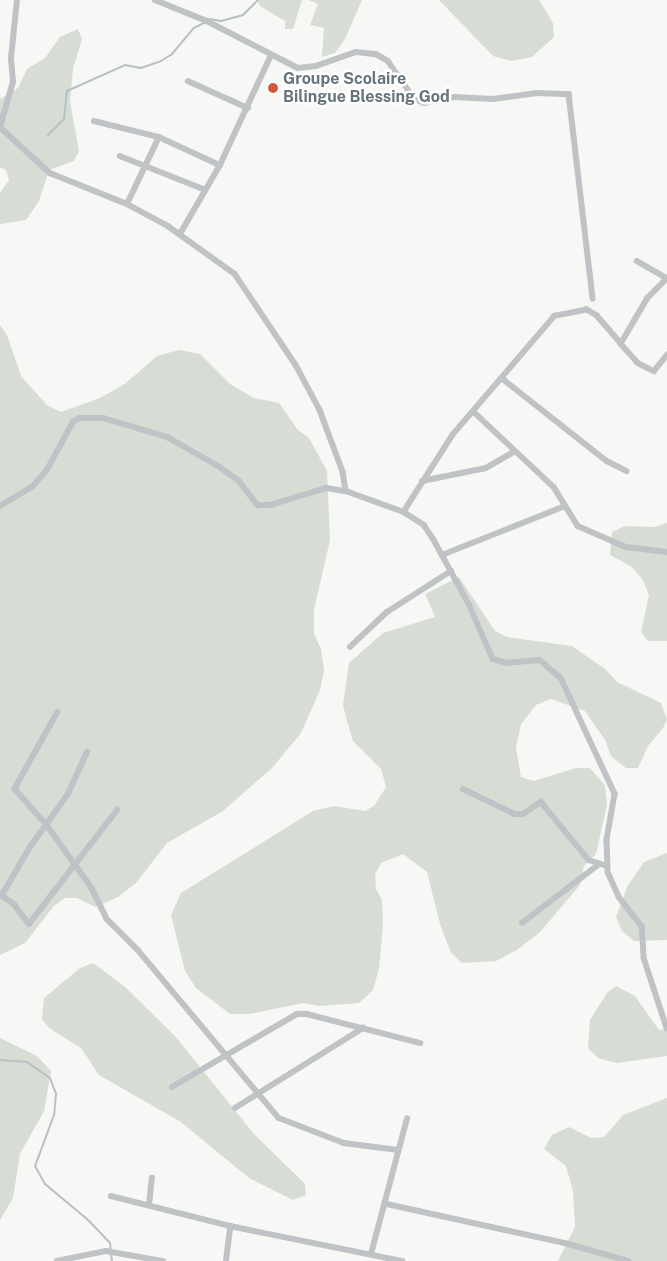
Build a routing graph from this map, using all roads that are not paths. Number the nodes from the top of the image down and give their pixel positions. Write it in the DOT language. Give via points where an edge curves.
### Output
graph roads {
  1 [pos="17,0"];
  2 [pos="156,0"];
  3 [pos="177,0"];
  4 [pos="172,7"];
  5 [pos="271,55"];
  6 [pos="188,81"];
  7 [pos="248,108"];
  8 [pos="94,121"];
  9 [pos="0,127"];
  10 [pos="159,137"];
  11 [pos="120,156"];
  12 [pos="146,164"];
  13 [pos="220,165"];
  14 [pos="206,190"];
  15 [pos="127,204"];
  16 [pos="180,234"];
  17 [pos="638,261"];
  18 [pos="667,278"];
  19 [pos="593,299"];
  20 [pos="621,344"];
  21 [pos="667,355"];
  22 [pos="503,379"];
  23 [pos="474,412"];
  24 [pos="514,452"];
  25 [pos="627,471"];
  26 [pos="422,481"];
  27 [pos="346,490"];
  28 [pos="0,506"];
  29 [pos="565,506"];
  30 [pos="404,512"];
  31 [pos="667,552"];
  32 [pos="442,555"];
  33 [pos="451,571"];
  34 [pos="350,647"];
  35 [pos="58,712"];
  36 [pos="87,752"];
  37 [pos="463,789"];
  38 [pos="117,810"];
  39 [pos="48,825"];
  40 [pos="598,865"];
  41 [pos="76,866"];
  42 [pos="607,866"];
  43 [pos="1,895"];
  44 [pos="522,923"];
  45 [pos="667,1026"];
  46 [pos="363,1028"];
  47 [pos="420,1043"];
  48 [pos="223,1055"];
  49 [pos="172,1087"];
  50 [pos="256,1094"];
  51 [pos="235,1108"];
  52 [pos="407,1119"];
  53 [pos="398,1150"];
  54 [pos="152,1178"];
  55 [pos="111,1196"];
  56 [pos="387,1204"];
  57 [pos="148,1206"];
  58 [pos="230,1226"];
  59 [pos="371,1254"];
  60 [pos="57,1261"];
  61 [pos="163,1261"];
  62 [pos="226,1261"];
  63 [pos="402,1261"];
  64 [pos="628,1261"];
  1 -- 9 [label="street" via="13,82"];
  2 -- 4 [label="street"];
  3 -- 4 [label="street"];
  4 -- 5 [label="street" via="207,21"];
  5 -- 7 [label="street"];
  5 -- 19 [label="street" via="298,68 316,66 356,52 376,54 388,61 414,98 424,103 455,97 493,99 537,93 570,94"];
  6 -- 7 [label="street"];
  7 -- 13 [label="street"];
  8 -- 10 [label="street"];
  9 -- 15 [label="street" via="23,152 59,179"];
  10 -- 12 [label="street"];
  10 -- 13 [label="street"];
  11 -- 12 [label="street"];
  12 -- 14 [label="street"];
  12 -- 15 [label="street"];
  13 -- 14 [label="street"];
  14 -- 16 [label="street"];
  15 -- 16 [label="street"];
  16 -- 27 [label="street" via="235,274 296,365 332,439"];
  17 -- 18 [label="street"];
  18 -- 20 [label="street" via="648,298"];
  20 -- 21 [label="street" via="638,362 654,371"];
  20 -- 22 [label="street" via="597,316 587,310 555,316"];
  22 -- 23 [label="street"];
  22 -- 25 [label="street" via="607,460"];
  23 -- 24 [label="street"];
  23 -- 26 [label="street" via="453,435"];
  24 -- 26 [label="street" via="486,468"];
  24 -- 29 [label="street" via="554,487"];
  26 -- 30 [label="street"];
  27 -- 28 [label="street" via="326,488 271,506 258,505 233,476 167,437 103,418 80,418 73,422 47,470 32,487"];
  27 -- 30 [label="street"];
  29 -- 31 [label="street" via="578,526 609,541"];
  29 -- 32 [label="street"];
  30 -- 32 [label="street" via="424,525"];
  32 -- 33 [label="street"];
  33 -- 34 [label="street" via="387,612"];
  33 -- 42 [label="street" via="493,659 506,663 540,660 561,678 616,799 607,840"];
  35 -- 39 [label="street" via="15,789"];
  36 -- 39 [label="street" via="68,794"];
  37 -- 40 [label="street" via="515,814 522,814 541,802 589,860"];
  38 -- 41 [label="street"];
  39 -- 41 [label="street"];
  39 -- 43 [label="street" via="30,847"];
  40 -- 42 [label="street"];
  40 -- 44 [label="street"];
  41 -- 43 [label="street" via="29,924"];
  41 -- 48 [label="street" via="107,919 168,984"];
  42 -- 45 [label="street" via="619,897 644,930 644,958"];
  46 -- 47 [label="street"];
  46 -- 48 [label="street" via="297,1014"];
  46 -- 50 [label="street"];
  48 -- 49 [label="street"];
  48 -- 50 [label="street"];
  50 -- 51 [label="street"];
  50 -- 53 [label="street" via="280,1118 296,1126 344,1143"];
  52 -- 53 [label="street"];
  53 -- 56 [label="street"];
  54 -- 57 [label="street"];
  55 -- 57 [label="street"];
  56 -- 59 [label="street"];
  56 -- 64 [label="street" via="565,1243"];
  57 -- 58 [label="street"];
  58 -- 59 [label="street"];
  58 -- 62 [label="street"];
  59 -- 63 [label="street"];
  60 -- 61 [label="street" via="106,1251"];
}
